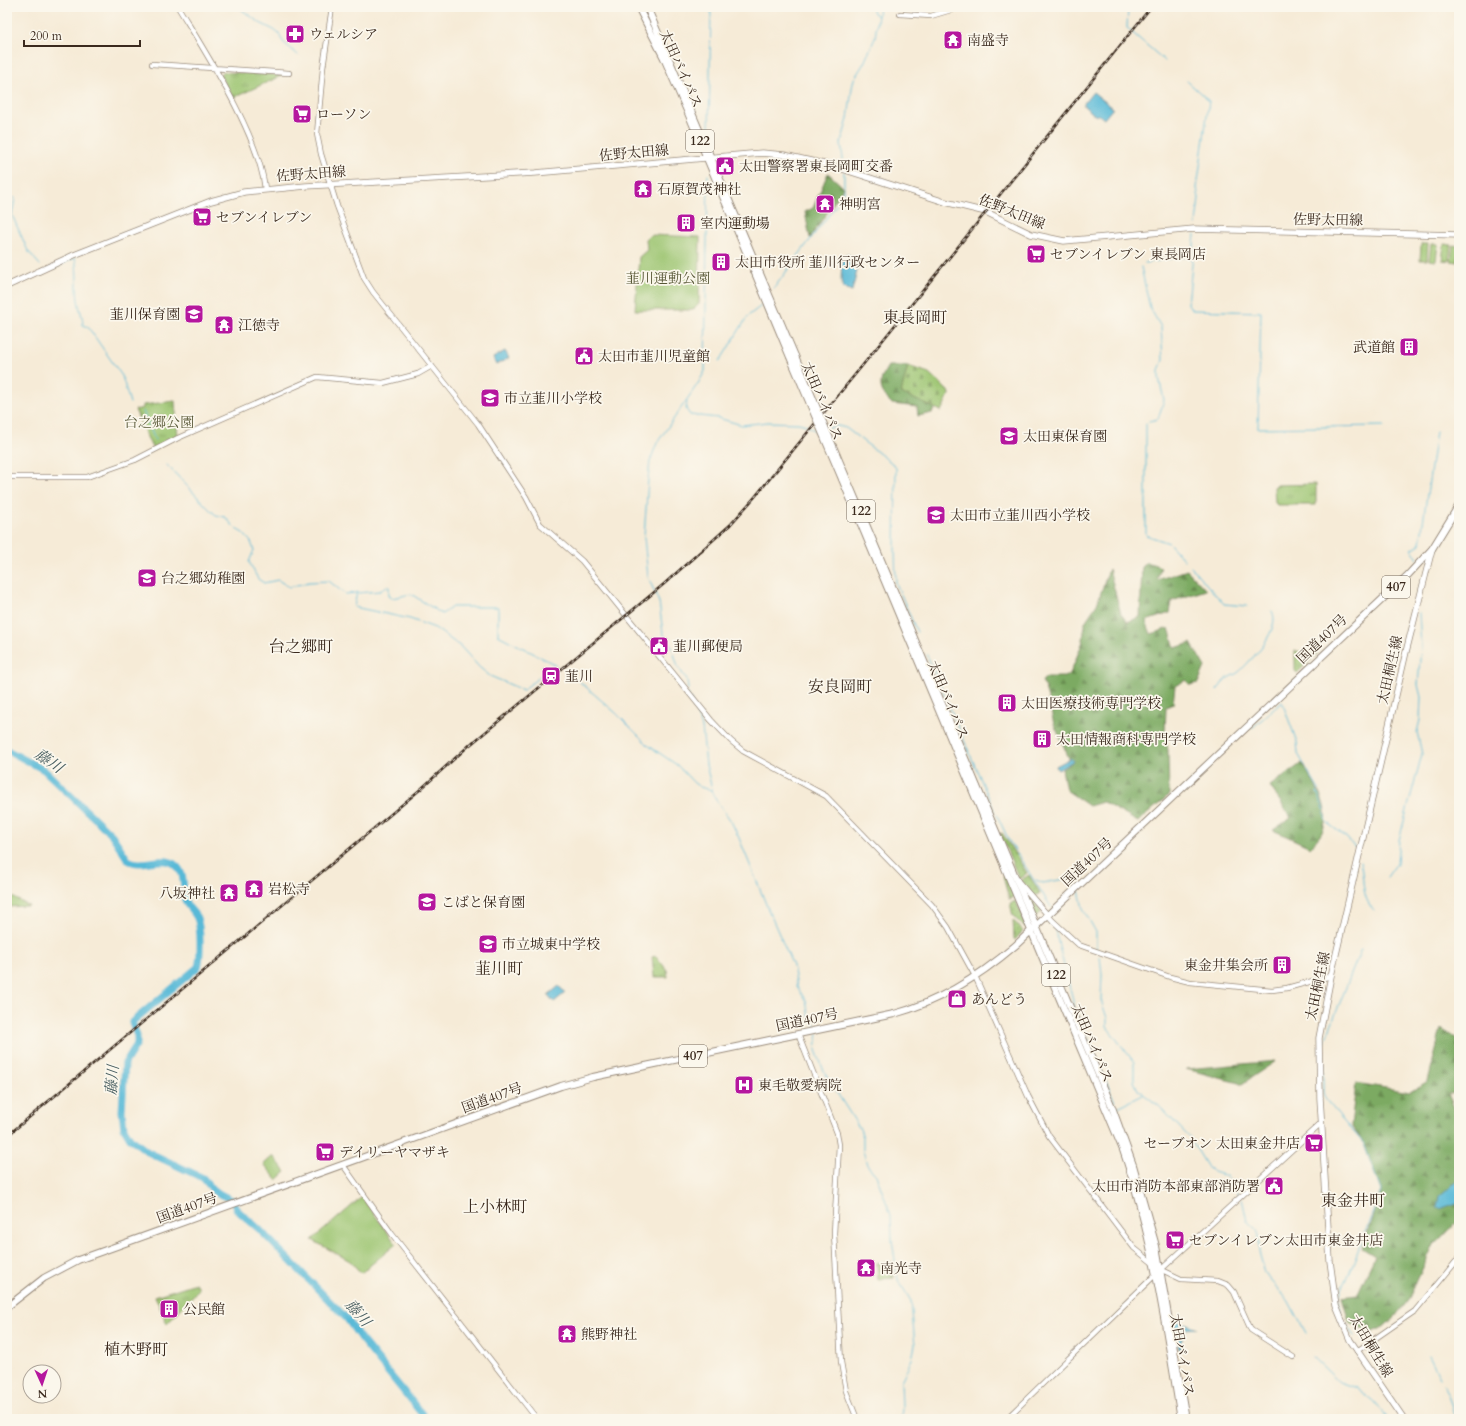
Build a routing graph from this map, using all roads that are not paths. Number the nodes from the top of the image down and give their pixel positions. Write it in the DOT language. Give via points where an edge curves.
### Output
graph roads {
  1 [pos="178,7"];
  2 [pos="332,7"];
  3 [pos="638,7"];
  4 [pos="641,7"];
  5 [pos="647,7"];
  6 [pos="961,7"];
  7 [pos="900,14"];
  8 [pos="648,25"];
  9 [pos="152,64"];
  10 [pos="214,68"];
  11 [pos="289,73"];
  12 [pos="710,158"];
  13 [pos="331,184"];
  14 [pos="265,189"];
  15 [pos="1459,235"];
  16 [pos="7,286"];
  17 [pos="432,366"];
  18 [pos="7,477"];
  19 [pos="844,478"];
  20 [pos="1459,505"];
  21 [pos="1432,549"];
  22 [pos="1016,879"];
  23 [pos="1049,914"];
  24 [pos="1036,926"];
  25 [pos="1031,930"];
  26 [pos="975,976"];
  27 [pos="1331,976"];
  28 [pos="798,1034"];
  29 [pos="1320,1124"];
  30 [pos="343,1165"];
  31 [pos="1459,1258"];
  32 [pos="1153,1263"];
  33 [pos="1159,1271"];
  34 [pos="7,1308"];
  35 [pos="1357,1351"];
  36 [pos="1293,1357"];
  37 [pos="537,1419"];
  38 [pos="856,1419"];
  39 [pos="1006,1419"];
  40 [pos="1181,1419"];
  41 [pos="1186,1419"];
  42 [pos="1404,1419"];
  1 -- 10 [label="street"];
  2 -- 13 [label="street" via="317,124 321,154"];
  3 -- 8 [label="highway, 太田バイパス / 122"];
  4 -- 8 [label="highway"];
  5 -- 12 [label="highway, 太田バイパス / 122"];
  6 -- 7 [label="street" via="931,16"];
  8 -- 12 [label="highway, 太田バイパス / 122"];
  9 -- 10 [label="street"];
  10 -- 11 [label="street"];
  10 -- 14 [label="street" via="256,151"];
  12 -- 13 [label="main road, 佐野太田線" via="536,173"];
  12 -- 15 [label="main road, 佐野太田線" via="762,153 810,160 945,202 986,212 1031,234 1064,241 1194,229"];
  12 -- 19 [label="highway, 太田バイパス / 122, bridge"];
  13 -- 14 [label="main road, 佐野太田線"];
  13 -- 17 [label="street" via="364,278"];
  14 -- 16 [label="main road, 佐野太田線" via="211,201"];
  17 -- 18 [label="street" via="414,375 383,383 317,377 178,438 135,460 95,475"];
  17 -- 26 [label="street" via="478,424 526,497 540,524 582,561 711,720 740,749 820,792 838,806 932,906 948,928"];
  19 -- 22 [label="highway, 太田バイパス / 122"];
  19 -- 25 [label="highway, 太田バイパス / 122"];
  20 -- 21 [label="highway, 国道407号 / 407"];
  21 -- 23 [label="highway, 国道407号 / 407" via="1378,605 1343,635"];
  21 -- 27 [label="main road, 太田桐生線"];
  22 -- 23 [label="street"];
  22 -- 24 [label="highway, 太田バイパス / 122"];
  23 -- 24 [label="highway, 国道407号 / 407"];
  23 -- 27 [label="street" via="1079,945 1190,982 1272,990"];
  24 -- 25 [label="highway, 国道407号 / 407"];
  24 -- 33 [label="highway, 太田バイパス / 122" via="1132,1159 1146,1206"];
  25 -- 26 [label="highway, 国道407号 / 407" via="996,962"];
  25 -- 32 [label="highway, 太田バイパス / 122" via="1123,1150 1141,1207"];
  26 -- 28 [label="highway, 国道407号 / 407" via="927,1003 905,1011"];
  26 -- 32 [label="street" via="1028,1096 1047,1132 1134,1248"];
  27 -- 35 [label="main road, 太田桐生線" via="1319,1047 1330,1261 1336,1306"];
  28 -- 30 [label="highway, 国道407号 / 407" via="576,1081"];
  28 -- 38 [label="street" via="829,1112 839,1145 834,1233 841,1362 844,1384"];
  29 -- 33 [label="street"];
  30 -- 34 [label="highway, 国道407号 / 407" via="78,1260 44,1278"];
  30 -- 37 [label="street" via="392,1234"];
  31 -- 35 [label="street" via="1415,1311"];
  32 -- 33 [label="highway, 太田バイパス / 122"];
  33 -- 36 [label="street" via="1181,1279 1218,1281 1228,1285 1234,1292 1251,1330"];
  33 -- 39 [label="street"];
  33 -- 40 [label="highway, 太田バイパス / 122"];
  33 -- 41 [label="highway, 太田バイパス / 122"];
  35 -- 42 [label="main road, 太田桐生線"];
}
